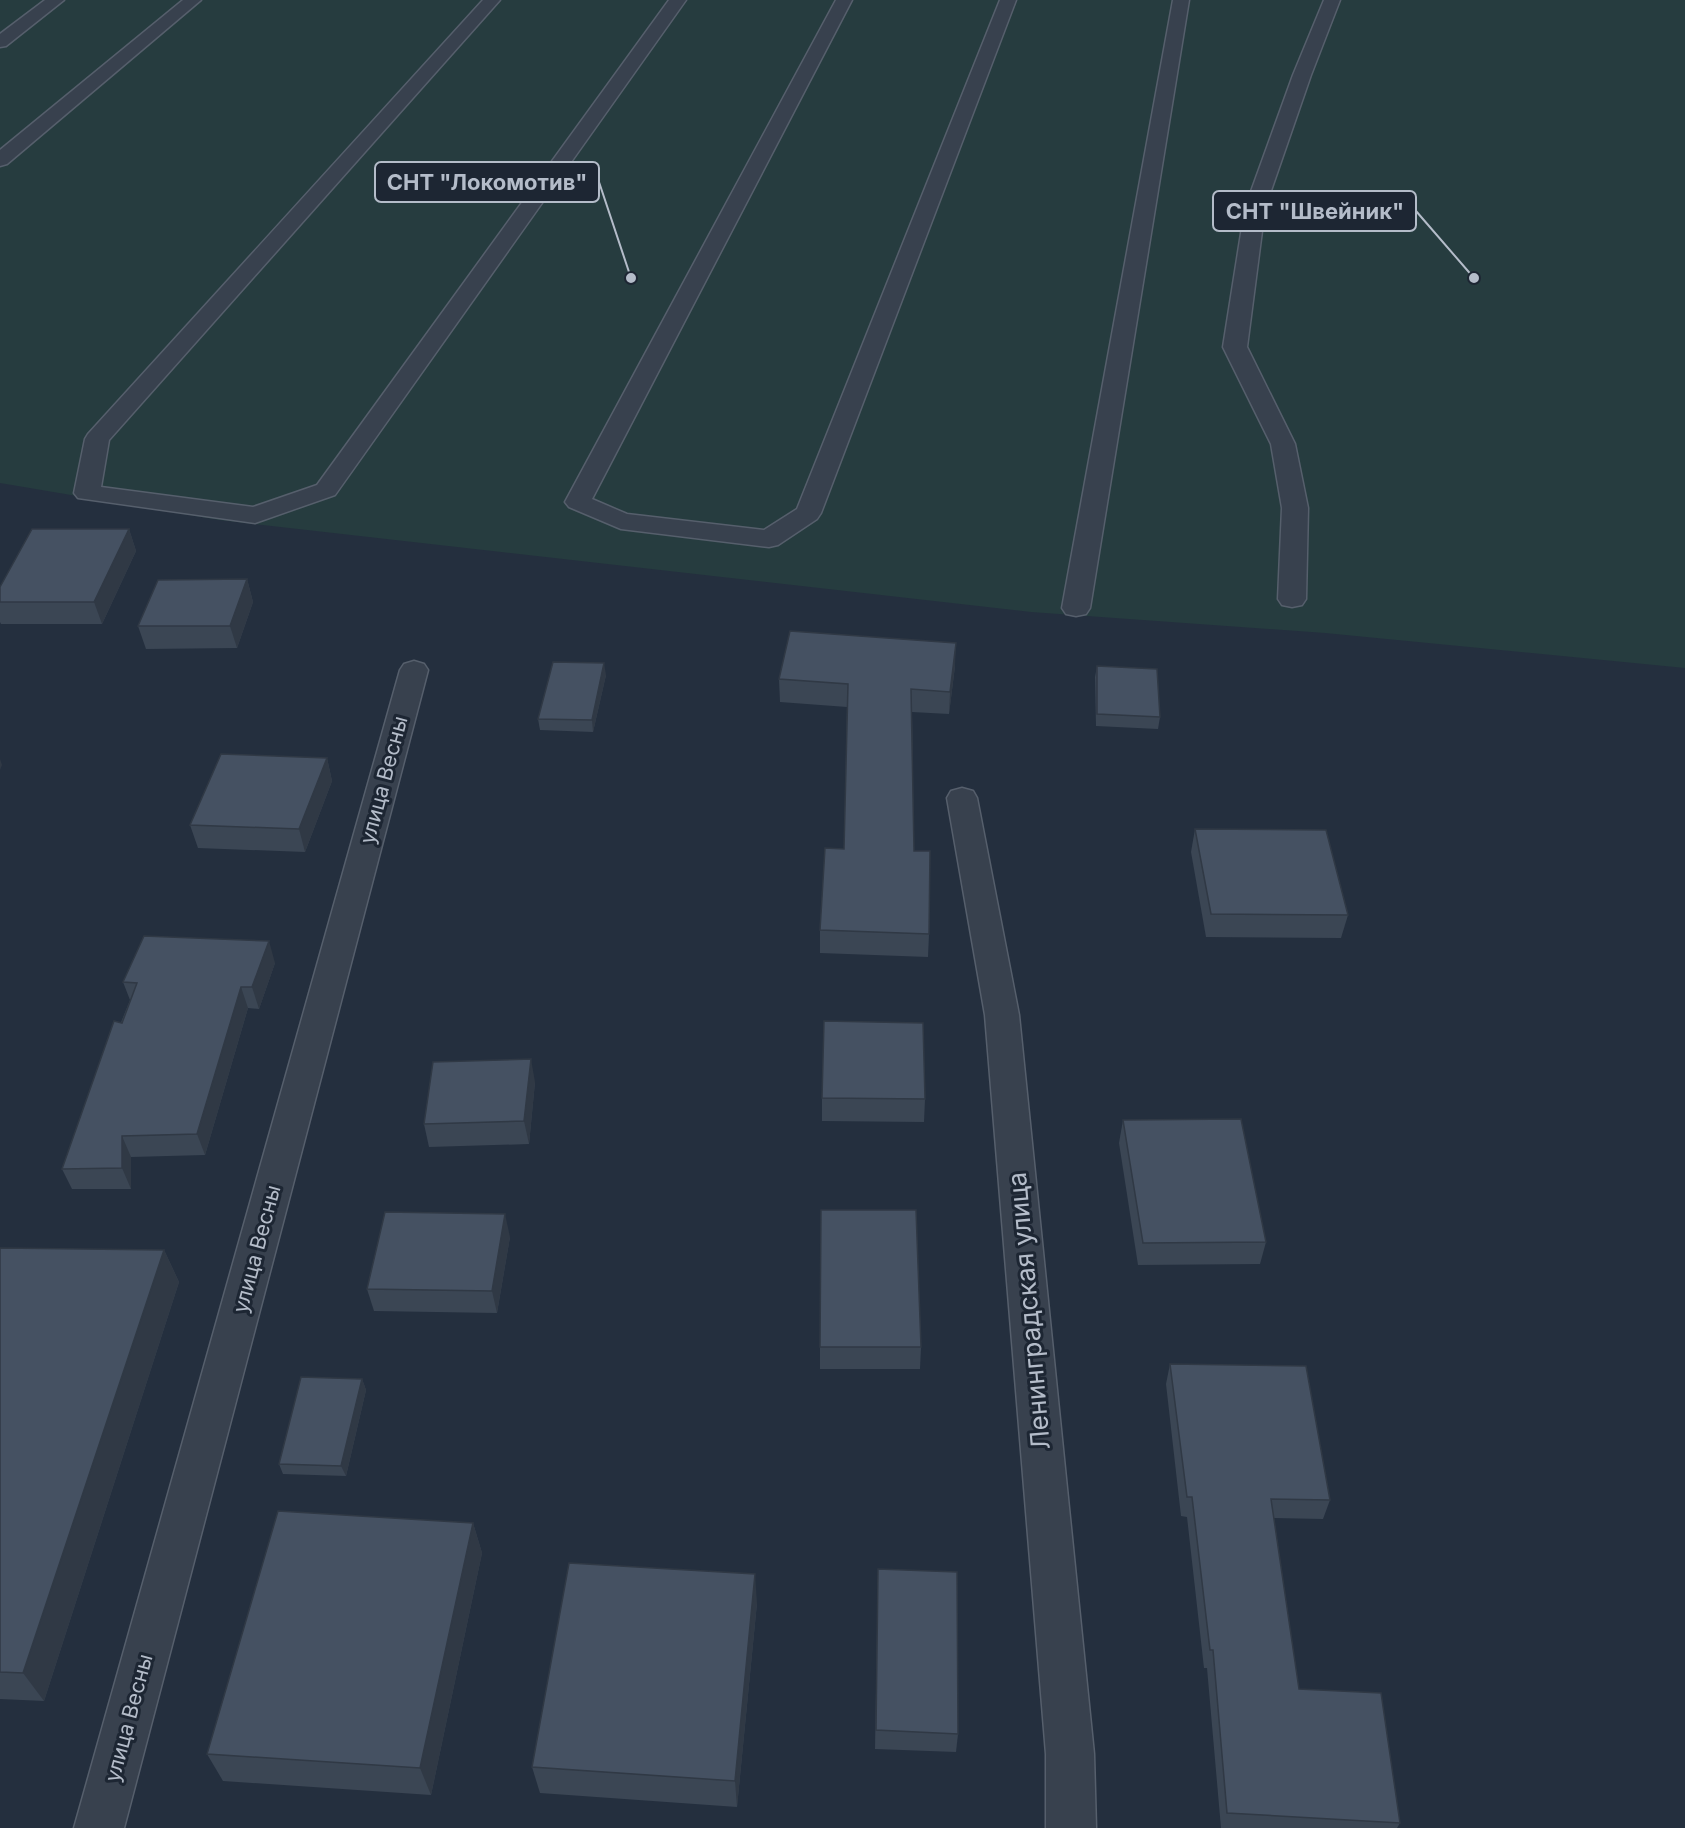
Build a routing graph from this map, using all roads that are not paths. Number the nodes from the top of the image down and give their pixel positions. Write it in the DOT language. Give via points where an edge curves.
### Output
graph roads {
  1 [pos="56,0"];
  2 [pos="194,0"];
  3 [pos="492,0"];
  4 [pos="678,0"];
  5 [pos="844,0"];
  6 [pos="1008,0"];
  7 [pos="1181,0"];
  8 [pos="1332,0"];
  9 [pos="0,42"];
  10 [pos="0,160"];
  11 [pos="1292,599"];
  12 [pos="1076,608"];
  13 [pos="414,670"];
  14 [pos="962,798"];
  15 [pos="99,1828"];
  16 [pos="1071,1828"];
  1 -- 9 [label="street"];
  2 -- 10 [label="street"];
  3 -- 4 [label="street" via="97,439 87,493 255,515 326,490"];
  5 -- 6 [label="street" via="578,502 621,521 769,539 808,513"];
  7 -- 12 [label="street"];
  8 -- 11 [label="street" via="1255,208 1235,347 1283,444 1295,508"];
  13 -- 15 [label="street, улица Весны"];
  14 -- 16 [label="street, Ленинградская улица" via="1002,1015 1070,1754"];
}
